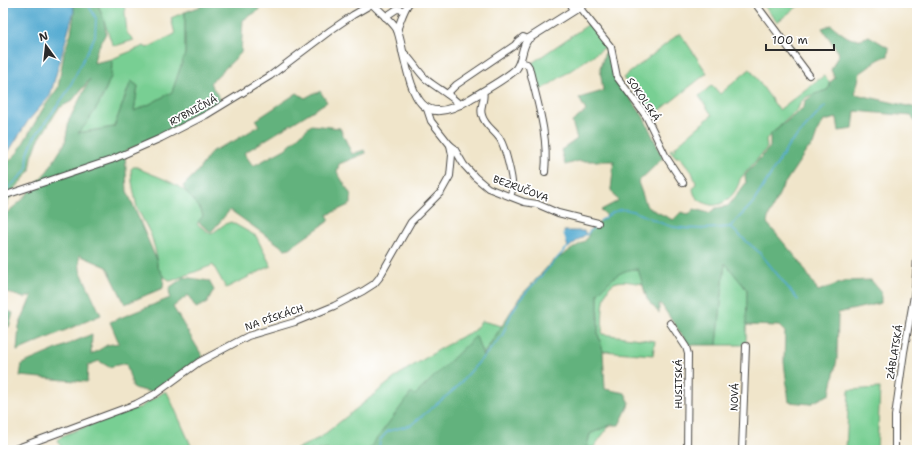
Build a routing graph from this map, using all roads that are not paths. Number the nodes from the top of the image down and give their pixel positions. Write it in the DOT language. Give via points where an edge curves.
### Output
graph roads {
  1 [pos="372,3"];
  2 [pos="409,3"];
  3 [pos="569,3"];
  4 [pos="755,3"];
  5 [pos="579,7"];
  6 [pos="404,10"];
  7 [pos="385,17"];
  8 [pos="397,30"];
  9 [pos="528,39"];
  10 [pos="402,50"];
  11 [pos="520,62"];
  12 [pos="809,75"];
  13 [pos="483,91"];
  14 [pos="447,94"];
  15 [pos="460,105"];
  16 [pos="427,109"];
  17 [pos="450,145"];
  18 [pos="545,172"];
  19 [pos="682,183"];
  20 [pos="3,196"];
  21 [pos="510,196"];
  22 [pos="598,223"];
  23 [pos="917,257"];
  24 [pos="670,323"];
  25 [pos="746,346"];
  26 [pos="12,450"];
  27 [pos="687,450"];
  28 [pos="742,450"];
  29 [pos="895,450"];
  1 -- 7 [label="main road"];
  1 -- 20 [label="street, RYBNIČNÁ" via="270,76 206,115 111,160"];
  2 -- 6 [label="street"];
  3 -- 5 [label="street, SOKOLSKÁ"];
  4 -- 12 [label="street"];
  5 -- 9 [label="main road"];
  5 -- 19 [label="street, SOKOLSKÁ" via="612,46 617,77 646,116"];
  6 -- 7 [label="street" via="397,9"];
  6 -- 8 [label="street"];
  7 -- 8 [label="main road"];
  8 -- 10 [label="main road"];
  9 -- 11 [label="main road"];
  9 -- 14 [label="street" via="518,41"];
  10 -- 14 [label="street" via="427,80"];
  10 -- 16 [label="main road" via="413,90"];
  11 -- 13 [label="main road" via="510,74"];
  11 -- 18 [label="street" via="528,65 531,74 547,156"];
  13 -- 15 [label="main road"];
  13 -- 21 [label="street" via="481,115 505,149 512,183"];
  14 -- 15 [label="street"];
  15 -- 16 [label="main road" via="442,112"];
  16 -- 17 [label="street, BEZRUČOVA" via="431,121"];
  17 -- 21 [label="street, BEZRUČOVA" via="474,177 488,188"];
  17 -- 26 [label="street, NA PÍSKÁCH" via="450,176 442,192 411,222 380,278 370,287 334,306 248,336 199,362 155,394 136,404"];
  21 -- 22 [label="street, BEZRUČOVA" via="558,213"];
  23 -- 29 [label="street, ZÁBLATSKÁ" via="915,290 895,416"];
  24 -- 27 [label="street, HUSITSKÁ" via="688,354"];
  25 -- 28 [label="street, NOVÁ"];
}
